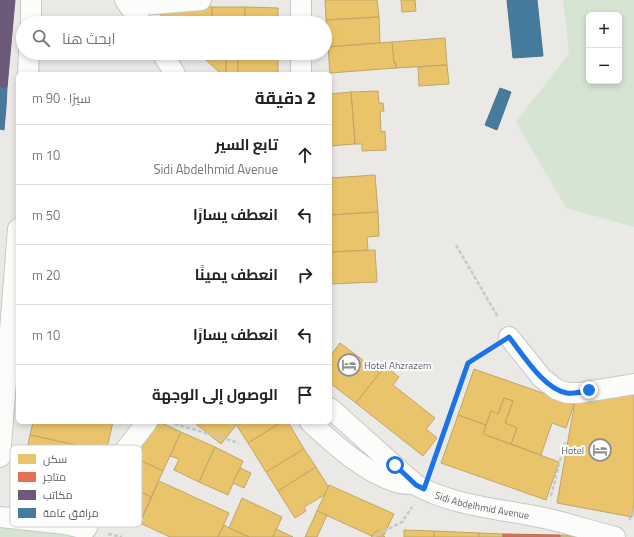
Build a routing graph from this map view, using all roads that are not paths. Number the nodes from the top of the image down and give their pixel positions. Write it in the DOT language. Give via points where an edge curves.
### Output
graph roads {
  1 [pos="31,0"];
  2 [pos="201,0"];
  3 [pos="300,0"];
  4 [pos="127,3"];
  5 [pos="31,16"];
  6 [pos="136,16"];
  7 [pos="301,16"];
  8 [pos="29,60"];
  9 [pos="166,60"];
  10 [pos="301,60"];
  11 [pos="28,72"];
  12 [pos="174,72"];
  13 [pos="301,72"];
  14 [pos="16,279"];
  15 [pos="509,337"];
  16 [pos="12,378"];
  17 [pos="634,384"];
  18 [pos="332,410"];
  19 [pos="145,424"];
  20 [pos="312,424"];
  21 [pos="129,445"];
  22 [pos="0,457"];
  23 [pos="420,487"];
  24 [pos="0,517"];
  25 [pos="10,518"];
  26 [pos="78,527"];
  27 [pos="87,527"];
  28 [pos="609,536"];
  1 -- 5 [label="street"];
  2 -- 4 [label="street"];
  3 -- 7 [label="street"];
  4 -- 6 [label="street"];
  8 -- 11 [label="street"];
  9 -- 12 [label="street"];
  10 -- 13 [label="street"];
  14 -- 16 [label="street"];
  15 -- 17 [label="street" via="542,378 561,391 579,393"];
  16 -- 22 [label="street"];
  18 -- 23 [label="street, Sidi Abdelhmid Avenue"];
  19 -- 21 [label="street"];
  20 -- 23 [label="street" via="379,475"];
  23 -- 28 [label="street, Sidi Abdelhmid Avenue" via="466,504 545,518"];
  24 -- 25 [label="street"];
  26 -- 27 [label="street"];
}
